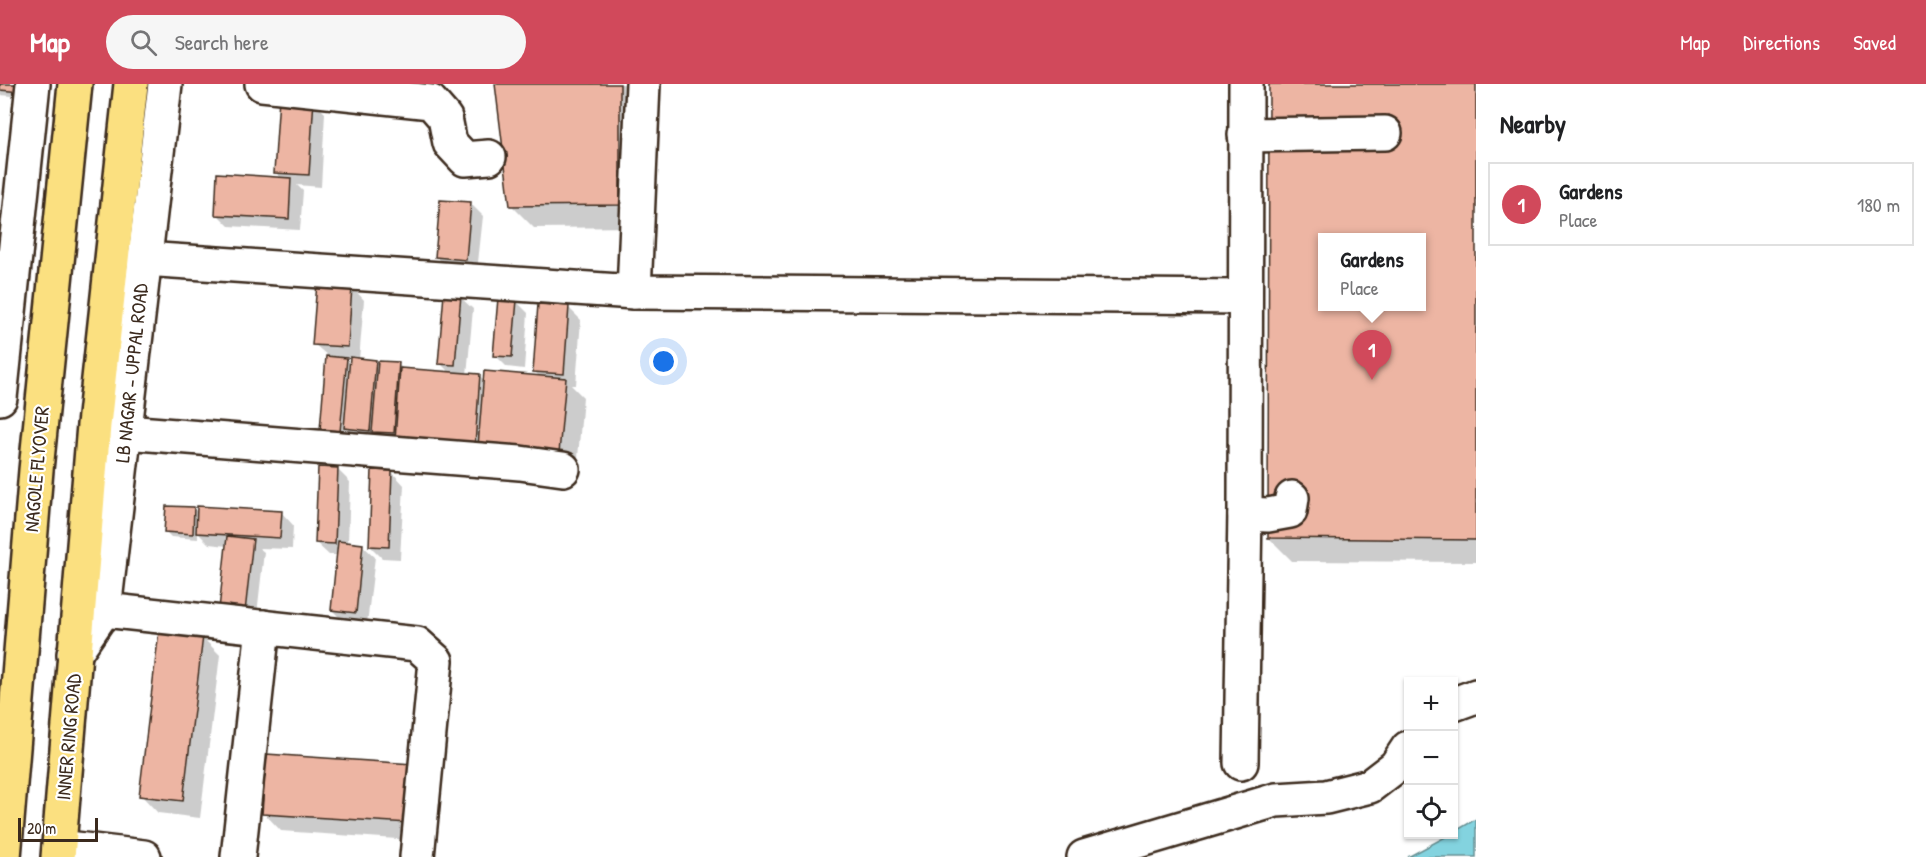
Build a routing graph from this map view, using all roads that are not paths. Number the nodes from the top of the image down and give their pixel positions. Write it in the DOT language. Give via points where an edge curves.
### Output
graph roads {
  1 [pos="33,84"];
  2 [pos="75,84"];
  3 [pos="131,84"];
  4 [pos="165,84"];
  5 [pos="262,84"];
  6 [pos="643,84"];
  7 [pos="1246,84"];
  8 [pos="1385,133"];
  9 [pos="1245,135"];
  10 [pos="489,157"];
  11 [pos="8,244"];
  12 [pos="144,259"];
  13 [pos="634,292"];
  14 [pos="1245,297"];
  15 [pos="0,398"];
  16 [pos="125,432"];
  17 [pos="563,470"];
  18 [pos="1292,498"];
  19 [pos="1245,514"];
  20 [pos="104,610"];
  21 [pos="263,627"];
  22 [pos="75,654"];
  23 [pos="1476,696"];
  24 [pos="1458,703"];
  25 [pos="1404,754"];
  26 [pos="1241,763"];
  27 [pos="3,852"];
  28 [pos="58,852"];
  29 [pos="144,857"];
  30 [pos="238,857"];
  31 [pos="417,857"];
  32 [pos="1084,857"];
  1 -- 11 [label="street"];
  2 -- 27 [label="highway, NAGOLE FLYOVER"];
  3 -- 22 [label="highway" via="94,425"];
  4 -- 12 [label="street, LB NAGAR - UPPAL ROAD"];
  5 -- 10 [label="street" via="431,102 445,118 450,142 465,159"];
  6 -- 13 [label="street"];
  7 -- 9 [label="street"];
  8 -- 9 [label="street"];
  9 -- 14 [label="street" via="1257,246"];
  11 -- 15 [label="street"];
  12 -- 13 [label="street"];
  12 -- 16 [label="street, LB NAGAR - UPPAL ROAD"];
  13 -- 14 [label="street"];
  14 -- 19 [label="street"];
  16 -- 17 [label="street" via="520,463"];
  16 -- 20 [label="street, LB NAGAR - UPPAL ROAD"];
  18 -- 19 [label="street" via="1290,512"];
  19 -- 26 [label="street"];
  20 -- 21 [label="street"];
  20 -- 22 [label="street, LB NAGAR - UPPAL ROAD"];
  21 -- 30 [label="street"];
  21 -- 31 [label="street" via="417,644 436,661"];
  22 -- 28 [label="highway, INNER RING ROAD"];
  23 -- 24 [label="street"];
  25 -- 32 [label="street" via="1396,766 1370,786 1326,797 1276,800"];
  28 -- 29 [label="street"];
}
